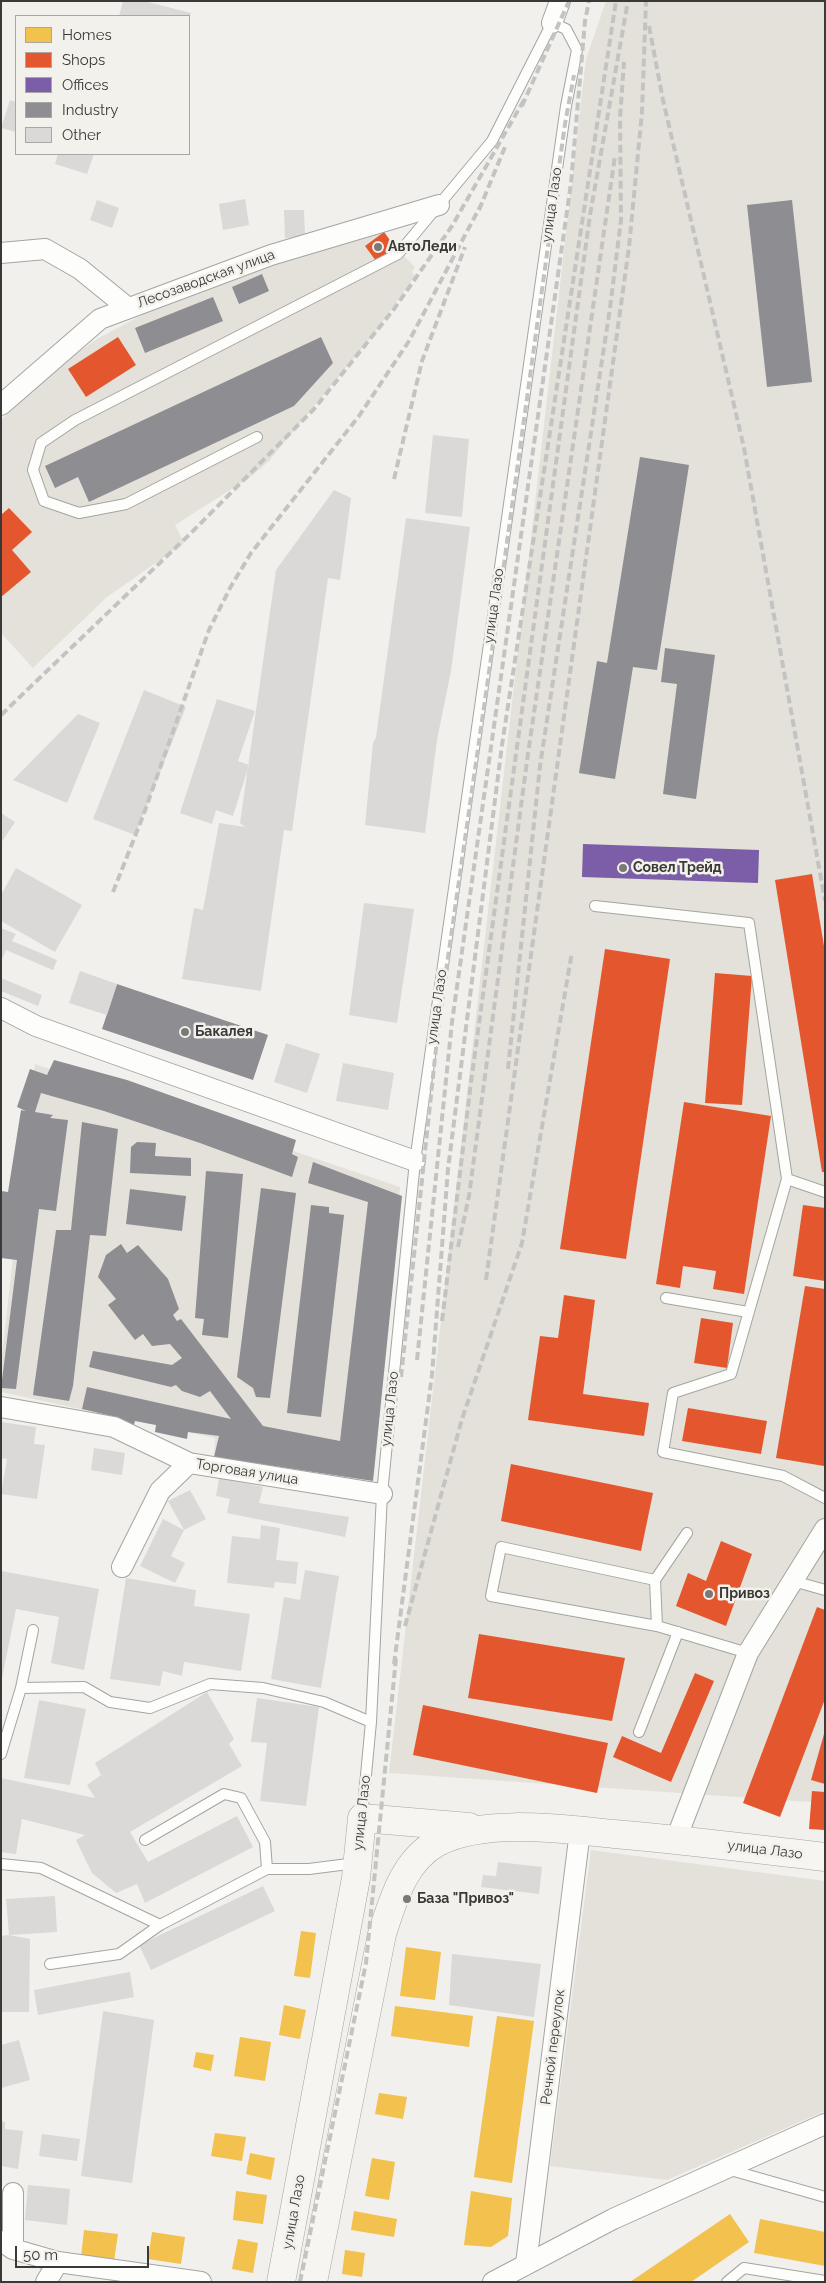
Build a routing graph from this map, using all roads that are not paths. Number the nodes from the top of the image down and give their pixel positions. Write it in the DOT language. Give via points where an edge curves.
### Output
graph roads {
  1 [pos="560,1"];
  2 [pos="552,23"];
  3 [pos="438,205"];
  4 [pos="1,253"];
  5 [pos="128,308"];
  6 [pos="1,405"];
  7 [pos="257,437"];
  8 [pos="595,906"];
  9 [pos="1,1008"];
  10 [pos="415,1161"];
  11 [pos="786,1179"];
  12 [pos="825,1192"];
  13 [pos="666,1298"];
  14 [pos="748,1312"];
  15 [pos="1,1407"];
  16 [pos="189,1463"];
  17 [pos="382,1494"];
  18 [pos="825,1498"];
  19 [pos="825,1529"];
  20 [pos="688,1533"];
  21 [pos="122,1567"];
  22 [pos="655,1580"];
  23 [pos="793,1581"];
  24 [pos="825,1590"];
  25 [pos="657,1626"];
  26 [pos="34,1630"];
  27 [pos="678,1632"];
  28 [pos="748,1653"];
  29 [pos="21,1688"];
  30 [pos="371,1722"];
  31 [pos="639,1732"];
  32 [pos="1,1754"];
  33 [pos="362,1818"];
  34 [pos="491,1829"];
  35 [pos="580,1831"];
  36 [pos="676,1839"];
  37 [pos="145,1840"];
  38 [pos="825,1857"];
  39 [pos="357,1863"];
  40 [pos="1,1864"];
  41 [pos="267,1869"];
  42 [pos="160,1925"];
  43 [pos="50,1964"];
  44 [pos="825,2124"];
  45 [pos="725,2168"];
  46 [pos="13,2193"];
  47 [pos="825,2197"];
  48 [pos="7,2245"];
  49 [pos="58,2262"];
  50 [pos="526,2264"];
  51 [pos="825,2280"];
  52 [pos="46,2282"];
  53 [pos="201,2282"];
  54 [pos="281,2282"];
  55 [pos="313,2282"];
  56 [pos="493,2282"];
  57 [pos="727,2282"];
  1 -- 2 [label="street"];
  2 -- 3 [label="lane" via="492,141"];
  2 -- 10 [label="lane, улица Лазо" via="566,29 576,50"];
  3 -- 5 [label="street, Лесозаводская улица" via="270,254"];
  3 -- 7 [label="lane" via="398,254 75,420 41,443 33,470 44,501 79,513 126,504"];
  4 -- 5 [label="street" via="45,249 80,269"];
  5 -- 6 [label="street, Лесозаводская улица" via="100,319"];
  8 -- 11 [label="lane" via="749,923"];
  9 -- 10 [label="street" via="36,1026"];
  10 -- 17 [label="lane, улица Лазо"];
  11 -- 12 [label="lane"];
  11 -- 14 [label="lane"];
  13 -- 14 [label="lane"];
  14 -- 18 [label="lane" via="731,1374 673,1393 663,1452 783,1476"];
  15 -- 16 [label="street, Торговая улица" via="114,1427"];
  16 -- 17 [label="street, Торговая улица"];
  16 -- 21 [label="street" via="160,1492"];
  17 -- 30 [label="lane, улица Лазо"];
  19 -- 23 [label="street"];
  20 -- 22 [label="lane"];
  22 -- 25 [label="lane"];
  22 -- 25 [label="lane" via="501,1547 491,1596"];
  23 -- 24 [label="lane"];
  23 -- 28 [label="street"];
  25 -- 27 [label="lane"];
  26 -- 29 [label="lane"];
  27 -- 28 [label="lane"];
  27 -- 31 [label="lane"];
  28 -- 36 [label="street"];
  29 -- 30 [label="lane" via="84,1687 110,1702 150,1708 210,1684 264,1688 324,1702"];
  29 -- 32 [label="lane"];
  30 -- 33 [label="lane, улица Лазо"];
  33 -- 34 [label="main road"];
  33 -- 39 [label="main road, улица Лазо"];
  34 -- 35 [label="main road, улица Лазо"];
  34 -- 55 [label="main road, улица Лазо" via="437,1843 415,1862 397,1888 382,1934"];
  35 -- 36 [label="main road, улица Лазо"];
  35 -- 50 [label="street, Речной переулок"];
  36 -- 38 [label="main road, улица Лазо"];
  37 -- 41 [label="lane" via="224,1794 242,1798 265,1842"];
  39 -- 41 [label="lane" via="309,1870"];
  39 -- 54 [label="main road, улица Лазо"];
  40 -- 42 [label="lane" via="41,1868"];
  41 -- 42 [label="lane"];
  42 -- 43 [label="lane" via="119,1954"];
  44 -- 45 [label="street"];
  45 -- 47 [label="lane"];
  45 -- 50 [label="street" via="612,2219"];
  46 -- 48 [label="street"];
  48 -- 49 [label="street"];
  49 -- 52 [label="street"];
  49 -- 53 [label="street"];
  50 -- 56 [label="street"];
  51 -- 57 [label="lane" via="744,2268"];
}
